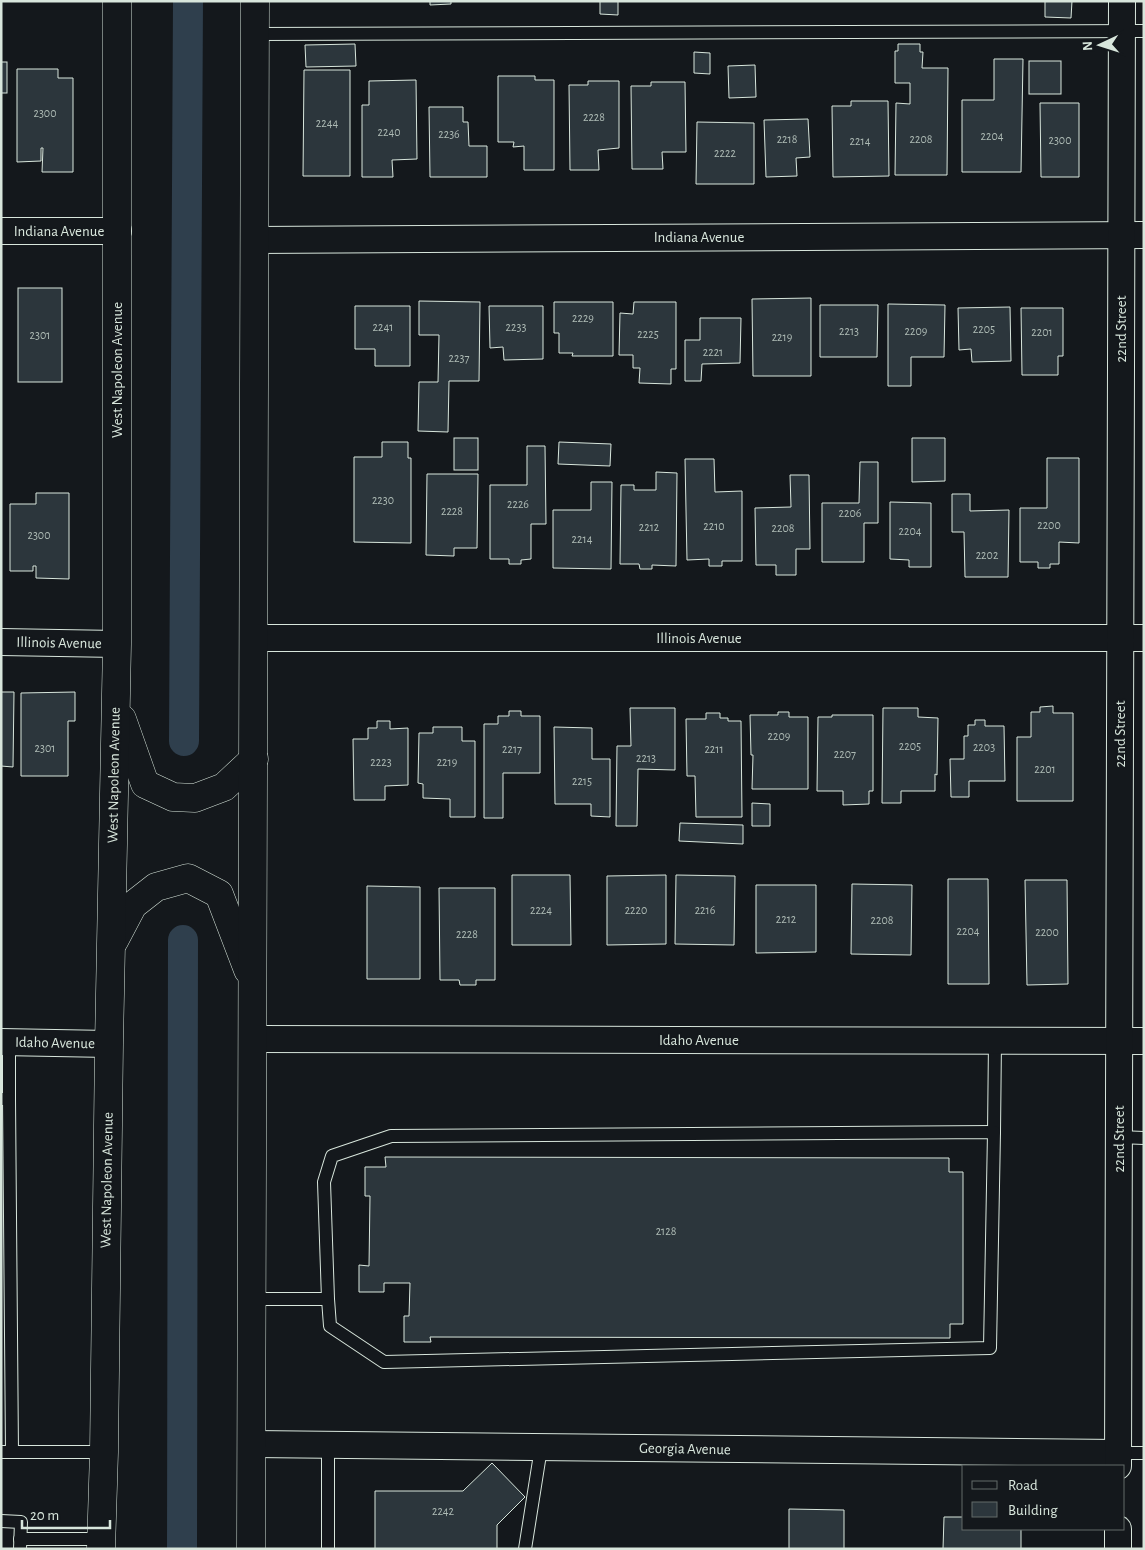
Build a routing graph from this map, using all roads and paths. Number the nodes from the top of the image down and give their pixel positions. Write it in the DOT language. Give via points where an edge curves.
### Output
graph roads {
  1 [pos="117,1"];
  2 [pos="255,1"];
  3 [pos="1122,1"];
  4 [pos="1133,31"];
  5 [pos="255,34"];
  6 [pos="1,231"];
  7 [pos="118,232"];
  8 [pos="1133,235"];
  9 [pos="255,240"];
  10 [pos="255,638"];
  11 [pos="1132,638"];
  12 [pos="1,642"];
  13 [pos="117,644"];
  14 [pos="115,702"];
  15 [pos="254,758"];
  16 [pos="111,948"];
  17 [pos="254,985"];
  18 [pos="254,1039"];
  19 [pos="995,1041"];
  20 [pos="1132,1041"];
  21 [pos="5,1042"];
  22 [pos="109,1044"];
  23 [pos="5,1099"];
  24 [pos="994,1132"];
  25 [pos="1131,1137"];
  26 [pos="252,1299"];
  27 [pos="328,1299"];
  28 [pos="6,1400"];
  29 [pos="252,1444"];
  30 [pos="328,1446"];
  31 [pos="541,1448"];
  32 [pos="7,1452"];
  33 [pos="104,1452"];
  34 [pos="1144,1453"];
  35 [pos="1118,1460"];
  36 [pos="1,1522"];
  37 [pos="1118,1530"];
  38 [pos="20,1544"];
  39 [pos="101,1544"];
  40 [pos="251,1549"];
  41 [pos="328,1549"];
  42 [pos="525,1549"];
  43 [pos="1118,1549"];
  1 -- 7 [label="main road, West Napoleon Avenue"];
  2 -- 5 [label="main road"];
  3 -- 4 [label="street, 22nd Street"];
  4 -- 5 [label="lane"];
  4 -- 8 [label="street, 22nd Street"];
  5 -- 9 [label="main road"];
  6 -- 7 [label="street, Indiana Avenue"];
  7 -- 13 [label="main road, West Napoleon Avenue"];
  8 -- 9 [label="street, Indiana Avenue"];
  8 -- 11 [label="street, 22nd Street"];
  9 -- 10 [label="main road"];
  10 -- 11 [label="street, Illinois Avenue"];
  10 -- 15 [label="main road"];
  11 -- 20 [label="street, 22nd Street"];
  12 -- 13 [label="street, Illinois Avenue"];
  13 -- 14 [label="main road, West Napoleon Avenue"];
  14 -- 15 [label="main road" via="144,784 173,797 194,798 224,787"];
  14 -- 16 [label="main road, West Napoleon Avenue"];
  15 -- 17 [label="main road"];
  16 -- 17 [label="main road" via="133,905 156,887 188,878 219,894"];
  16 -- 22 [label="main road, West Napoleon Avenue"];
  17 -- 18 [label="main road"];
  18 -- 19 [label="street, Idaho Avenue"];
  18 -- 26 [label="main road"];
  19 -- 20 [label="street, Idaho Avenue"];
  19 -- 24 [label="lane"];
  20 -- 25 [label="street, 22nd Street"];
  21 -- 22 [label="street, Idaho Avenue"];
  21 -- 23 [label="lane"];
  22 -- 33 [label="main road, West Napoleon Avenue"];
  23 -- 28 [label="lane"];
  24 -- 27 [label="lane" via="391,1136 332,1156 324,1182"];
  24 -- 27 [label="lane" via="990,1348 384,1362 330,1326"];
  25 -- 35 [label="street, 22nd Street"];
  26 -- 27 [label="lane"];
  26 -- 29 [label="main road"];
  28 -- 32 [label="lane"];
  29 -- 30 [label="street, Georgia Avenue"];
  29 -- 40 [label="main road"];
  30 -- 31 [label="street, Georgia Avenue"];
  30 -- 41 [label="lane"];
  31 -- 35 [label="street, Georgia Avenue"];
  31 -- 42 [label="lane"];
  32 -- 33 [label="lane"];
  33 -- 39 [label="main road, West Napoleon Avenue"];
  34 -- 35 [label="lane"];
  36 -- 38 [label="lane" via="21,1522"];
  37 -- 43 [label="street"];
  38 -- 39 [label="lane"];
}
